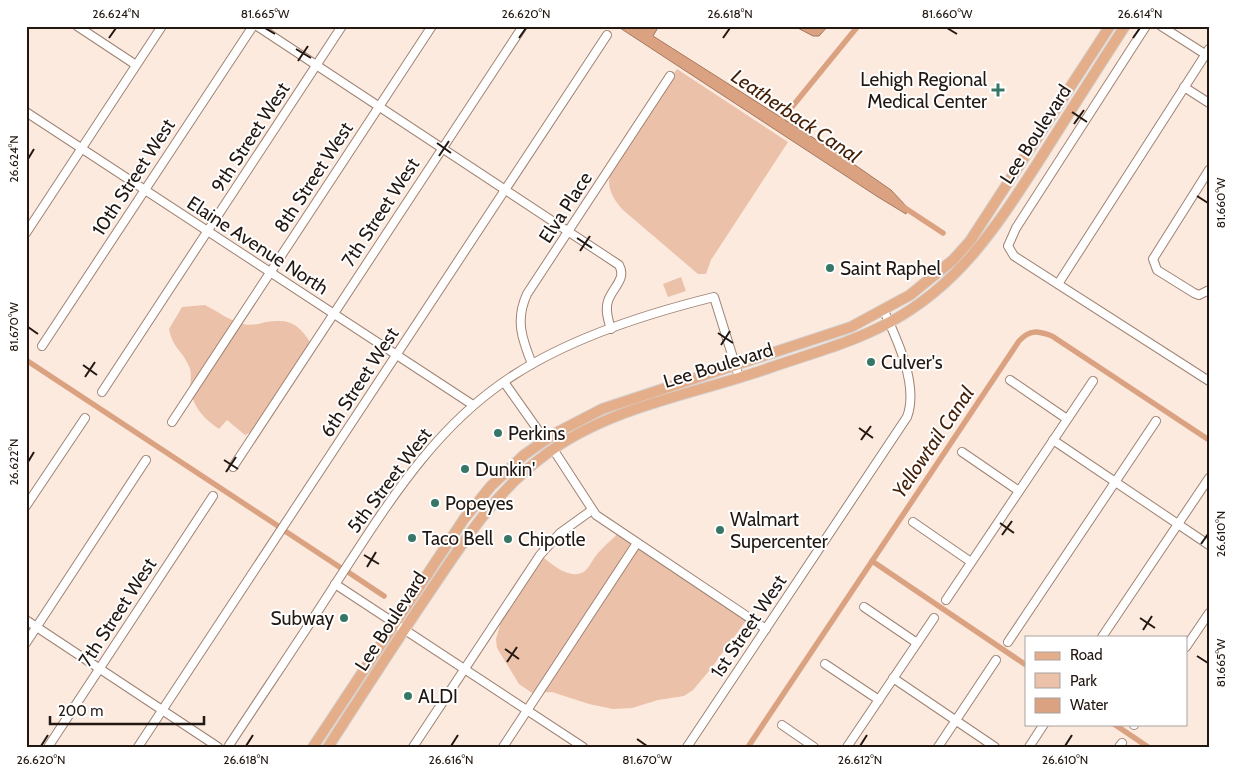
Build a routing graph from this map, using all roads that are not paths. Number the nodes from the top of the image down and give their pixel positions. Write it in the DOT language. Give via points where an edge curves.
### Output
graph roads {
  1 [pos="77,26"];
  2 [pos="162,26"];
  3 [pos="253,26"];
  4 [pos="257,26"];
  5 [pos="342,26"];
  6 [pos="432,26"];
  7 [pos="523,26"];
  8 [pos="1110,26"];
  9 [pos="1125,26"];
  10 [pos="1146,26"];
  11 [pos="1162,26"];
  12 [pos="606,35"];
  13 [pos="1207,52"];
  14 [pos="136,65"];
  15 [pos="317,66"];
  16 [pos="670,76"];
  17 [pos="1184,87"];
  18 [pos="1209,103"];
  19 [pos="379,107"];
  20 [pos="26,112"];
  21 [pos="82,148"];
  22 [pos="442,148"];
  23 [pos="1026,156"];
  24 [pos="1209,170"];
  25 [pos="145,190"];
  26 [pos="505,190"];
  27 [pos="1004,213"];
  28 [pos="568,231"];
  29 [pos="207,232"];
  30 [pos="26,233"];
  31 [pos="270,273"];
  32 [pos="1058,284"];
  33 [pos="1209,290"];
  34 [pos="884,311"];
  35 [pos="333,314"];
  36 [pos="889,323"];
  37 [pos="611,329"];
  38 [pos="42,346"];
  39 [pos="396,355"];
  40 [pos="532,364"];
  41 [pos="736,365"];
  42 [pos="740,377"];
  43 [pos="1010,380"];
  44 [pos="1093,381"];
  45 [pos="1209,381"];
  46 [pos="504,382"];
  47 [pos="102,392"];
  48 [pos="634,399"];
  49 [pos="473,406"];
  50 [pos="85,418"];
  51 [pos="1067,419"];
  52 [pos="1156,421"];
  53 [pos="172,422"];
  54 [pos="546,440"];
  55 [pos="1053,440"];
  56 [pos="553,449"];
  57 [pos="962,452"];
  58 [pos="146,460"];
  59 [pos="233,466"];
  60 [pos="1209,478"];
  61 [pos="1115,482"];
  62 [pos="1019,490"];
  63 [pos="213,496"];
  64 [pos="26,506"];
  65 [pos="592,510"];
  66 [pos="484,512"];
  67 [pos="913,522"];
  68 [pos="1178,524"];
  69 [pos="637,543"];
  70 [pos="1209,545"];
  71 [pos="972,562"];
  72 [pos="335,584"];
  73 [pos="946,600"];
  74 [pos="864,607"];
  75 [pos="1209,613"];
  76 [pos="934,618"];
  77 [pos="26,620"];
  78 [pos="395,623"];
  79 [pos="37,627"];
  80 [pos="405,629"];
  81 [pos="766,629"];
  82 [pos="1103,636"];
  83 [pos="917,642"];
  84 [pos="1008,642"];
  85 [pos="26,643"];
  86 [pos="1188,644"];
  87 [pos="996,660"];
  88 [pos="824,664"];
  89 [pos="464,668"];
  90 [pos="99,669"];
  91 [pos="893,678"];
  92 [pos="879,700"];
  93 [pos="162,710"];
  94 [pos="527,710"];
  95 [pos="956,720"];
  96 [pos="328,723"];
  97 [pos="782,725"];
  98 [pos="1043,726"];
  99 [pos="48,747"];
  100 [pos="138,747"];
  101 [pos="218,747"];
  102 [pos="228,747"];
  103 [pos="313,747"];
  104 [pos="319,747"];
  105 [pos="328,747"];
  106 [pos="413,747"];
  107 [pos="503,747"];
  108 [pos="583,747"];
  109 [pos="687,747"];
  110 [pos="814,747"];
  111 [pos="848,747"];
  112 [pos="938,747"];
  113 [pos="995,747"];
  114 [pos="1028,747"];
  1 -- 14 [label="street"];
  2 -- 14 [label="street"];
  3 -- 25 [label="street, 10th Street West"];
  4 -- 15 [label="street"];
  5 -- 15 [label="street, 9th Street West"];
  6 -- 19 [label="street, 8th Street West"];
  7 -- 22 [label="street, 7th Street West"];
  8 -- 23 [label="main road, Lee Boulevard"];
  9 -- 27 [label="main road, Lee Boulevard"];
  10 -- 32 [label="street" via="1016,228 1008,246 1014,256"];
  11 -- 13 [label="street"];
  12 -- 26 [label="street, 6th Street West"];
  13 -- 17 [label="street"];
  14 -- 21 [label="street"];
  15 -- 19 [label="street"];
  15 -- 29 [label="street, 9th Street West"];
  16 -- 28 [label="street, Elva Place"];
  17 -- 18 [label="street"];
  17 -- 32 [label="street"];
  19 -- 22 [label="street"];
  19 -- 31 [label="street, 8th Street West"];
  20 -- 21 [label="street, Elaine Avenue North"];
  21 -- 25 [label="street, Elaine Avenue North"];
  21 -- 30 [label="street"];
  22 -- 26 [label="street"];
  22 -- 35 [label="street, 7th Street West"];
  23 -- 27 [label="main road" via="1028,165 1006,200"];
  23 -- 34 [label="main road, Lee Boulevard" via="984,222 953,260 925,285"];
  24 -- 33 [label="street" via="1153,259 1158,270 1194,294"];
  25 -- 29 [label="street, Elaine Avenue North"];
  25 -- 38 [label="street, 10th Street West"];
  26 -- 28 [label="street"];
  26 -- 39 [label="street, 6th Street West"];
  27 -- 36 [label="main road, Lee Boulevard" via="984,243 958,271"];
  28 -- 37 [label="street" via="619,265 622,271 606,308"];
  28 -- 40 [label="street, Elva Place" via="520,309 521,334"];
  29 -- 31 [label="street, Elaine Avenue North"];
  29 -- 47 [label="street, 9th Street West"];
  31 -- 35 [label="street, Elaine Avenue North"];
  31 -- 53 [label="street, 8th Street West"];
  32 -- 45 [label="street"];
  34 -- 36 [label="street, 1st Street West"];
  34 -- 41 [label="main road, Lee Boulevard" via="845,330"];
  35 -- 39 [label="street, Elaine Avenue North"];
  35 -- 59 [label="street, 7th Street West"];
  36 -- 42 [label="main road, Lee Boulevard" via="850,340"];
  36 -- 81 [label="street, 1st Street West" via="911,388 908,416"];
  37 -- 40 [label="street, 5th Street West"];
  37 -- 41 [label="street, 5th Street West" via="714,297"];
  39 -- 49 [label="street, Elaine Avenue North"];
  39 -- 93 [label="street, 6th Street West"];
  40 -- 46 [label="street, 5th Street West"];
  41 -- 42 [label="street, 5th Street West"];
  41 -- 48 [label="main road, Lee Boulevard"];
  42 -- 56 [label="main road, Lee Boulevard" via="611,417"];
  43 -- 51 [label="street"];
  44 -- 51 [label="street"];
  46 -- 49 [label="street, 5th Street West"];
  46 -- 54 [label="street"];
  48 -- 54 [label="main road, Lee Boulevard" via="587,416"];
  48 -- 56 [label="main road" via="562,436"];
  49 -- 72 [label="street, 5th Street West" via="417,462"];
  50 -- 64 [label="street"];
  51 -- 55 [label="street"];
  52 -- 61 [label="street"];
  54 -- 66 [label="main road" via="540,450 486,499"];
  54 -- 78 [label="main road, Lee Boulevard" via="508,470 476,504"];
  55 -- 61 [label="street"];
  55 -- 62 [label="street"];
  56 -- 65 [label="street"];
  56 -- 66 [label="main road, Lee Boulevard" via="516,479"];
  57 -- 62 [label="street"];
  58 -- 79 [label="street"];
  60 -- 68 [label="street"];
  61 -- 68 [label="street"];
  61 -- 84 [label="street"];
  62 -- 71 [label="street"];
  63 -- 90 [label="street, 7th Street West"];
  65 -- 69 [label="street"];
  65 -- 89 [label="street" via="560,533 540,555"];
  66 -- 80 [label="main road, Lee Boulevard"];
  67 -- 71 [label="street"];
  68 -- 70 [label="street"];
  68 -- 82 [label="street"];
  69 -- 81 [label="street"];
  69 -- 94 [label="street"];
  71 -- 73 [label="street"];
  72 -- 78 [label="street"];
  72 -- 102 [label="street, 5th Street West"];
  74 -- 83 [label="street"];
  75 -- 86 [label="street"];
  76 -- 83 [label="street"];
  77 -- 79 [label="street"];
  78 -- 80 [label="street"];
  78 -- 96 [label="main road, Lee Boulevard"];
  79 -- 85 [label="street"];
  79 -- 90 [label="street"];
  80 -- 89 [label="street"];
  80 -- 105 [label="main road, Lee Boulevard"];
  81 -- 109 [label="street, 1st Street West"];
  83 -- 91 [label="street"];
  87 -- 95 [label="street"];
  88 -- 92 [label="street"];
  89 -- 94 [label="street"];
  89 -- 106 [label="street"];
  90 -- 93 [label="street"];
  90 -- 99 [label="street, 7th Street West"];
  91 -- 92 [label="street"];
  91 -- 95 [label="street"];
  92 -- 111 [label="street"];
  93 -- 100 [label="street, 6th Street West"];
  93 -- 101 [label="street"];
  94 -- 107 [label="street"];
  94 -- 108 [label="street"];
  95 -- 112 [label="street"];
  95 -- 113 [label="street"];
  96 -- 103 [label="main road, Lee Boulevard"];
  96 -- 104 [label="main road" via="329,732"];
  97 -- 110 [label="street"];
  98 -- 114 [label="street"];
}
